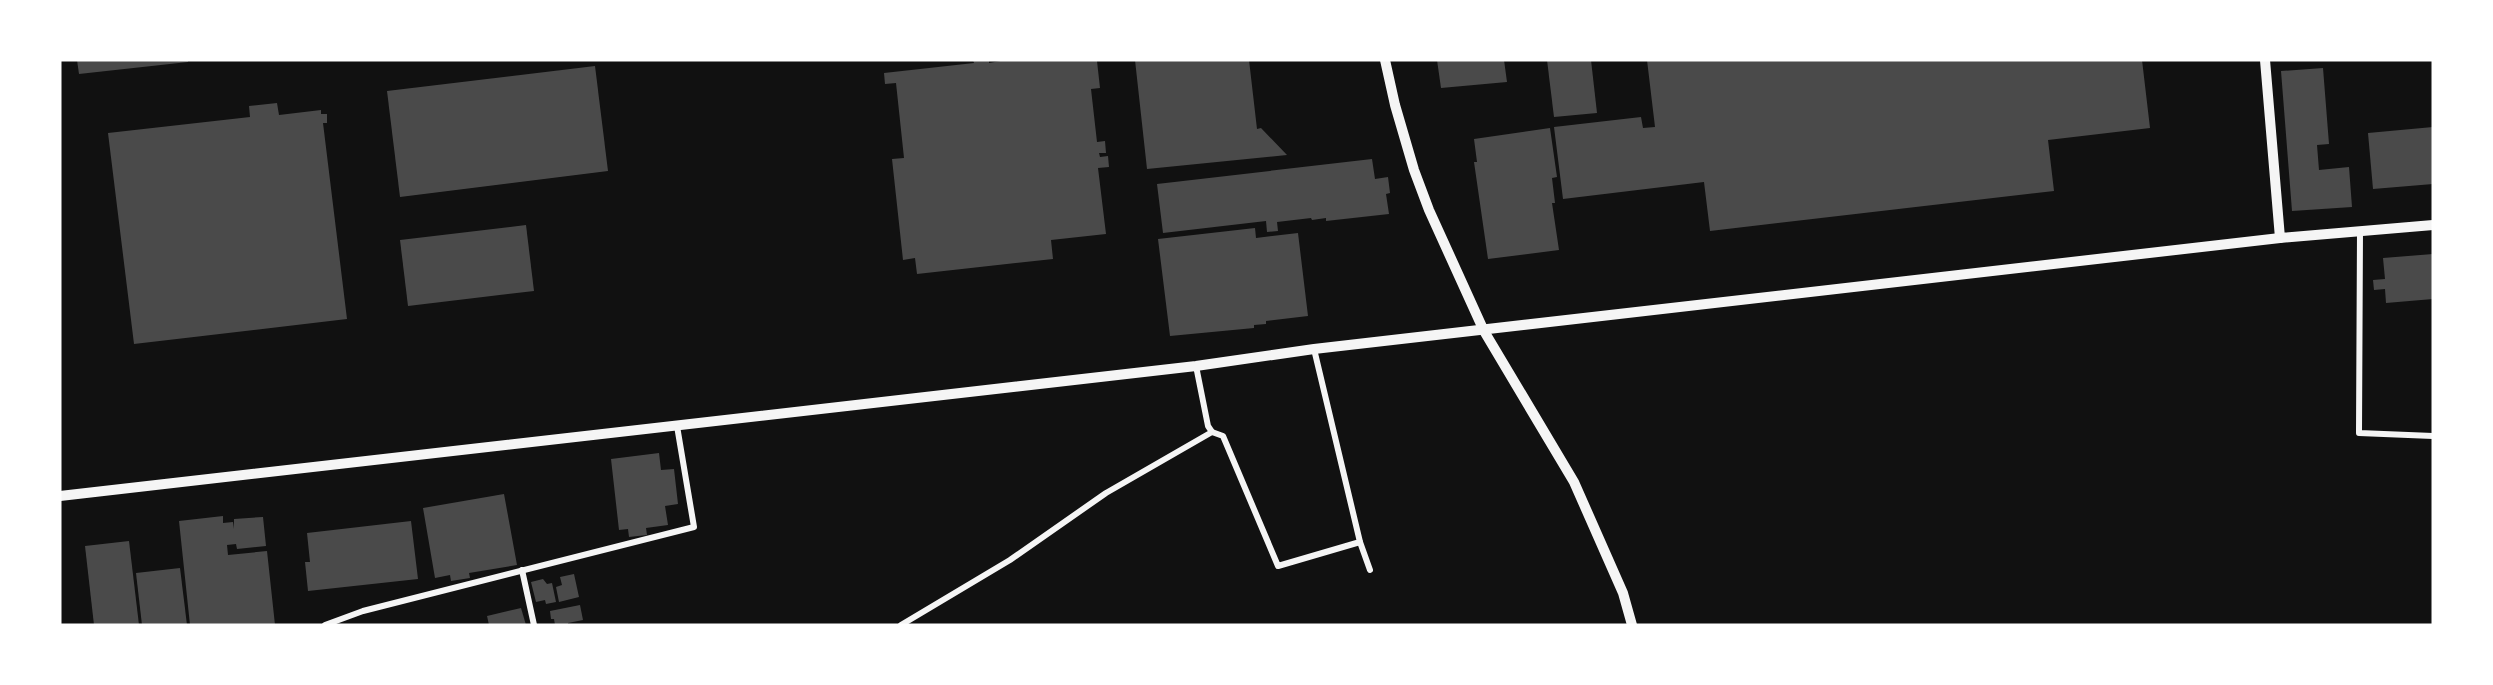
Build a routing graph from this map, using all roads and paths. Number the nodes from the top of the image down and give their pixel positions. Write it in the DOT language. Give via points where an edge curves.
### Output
graph roads {
  1 [pos="1385,60"];
  2 [pos="2265,60"];
  3 [pos="2433,225"];
  4 [pos="2360,231"];
  5 [pos="2280,238"];
  6 [pos="1484,331"];
  7 [pos="1314,349"];
  8 [pos="1196,366"];
  9 [pos="677,426"];
  10 [pos="1212,432"];
  11 [pos="2433,436"];
  12 [pos="60,496"];
  13 [pos="1360,542"];
  14 [pos="522,570"];
  15 [pos="1370,570"];
  16 [pos="325,625"];
  17 [pos="534,625"];
  18 [pos="901,625"];
  19 [pos="1632,625"];
  1 -- 6 [label="street" via="1414,170"];
  2 -- 5 [label="street"];
  3 -- 4 [label="street"];
  4 -- 5 [label="street"];
  4 -- 11 [label="street" via="2359,433"];
  5 -- 6 [label="street"];
  6 -- 7 [label="street"];
  6 -- 19 [label="street" via="1574,482 1623,593"];
  7 -- 8 [label="street"];
  7 -- 13 [label="street"];
  8 -- 9 [label="street"];
  8 -- 10 [label="street"];
  9 -- 12 [label="street"];
  9 -- 14 [label="street" via="694,527"];
  10 -- 13 [label="street" via="1223,436 1278,566"];
  10 -- 18 [label="street" via="1106,493 1010,560"];
  13 -- 15 [label="street"];
  14 -- 16 [label="street" via="363,611"];
  14 -- 17 [label="street"];
}
